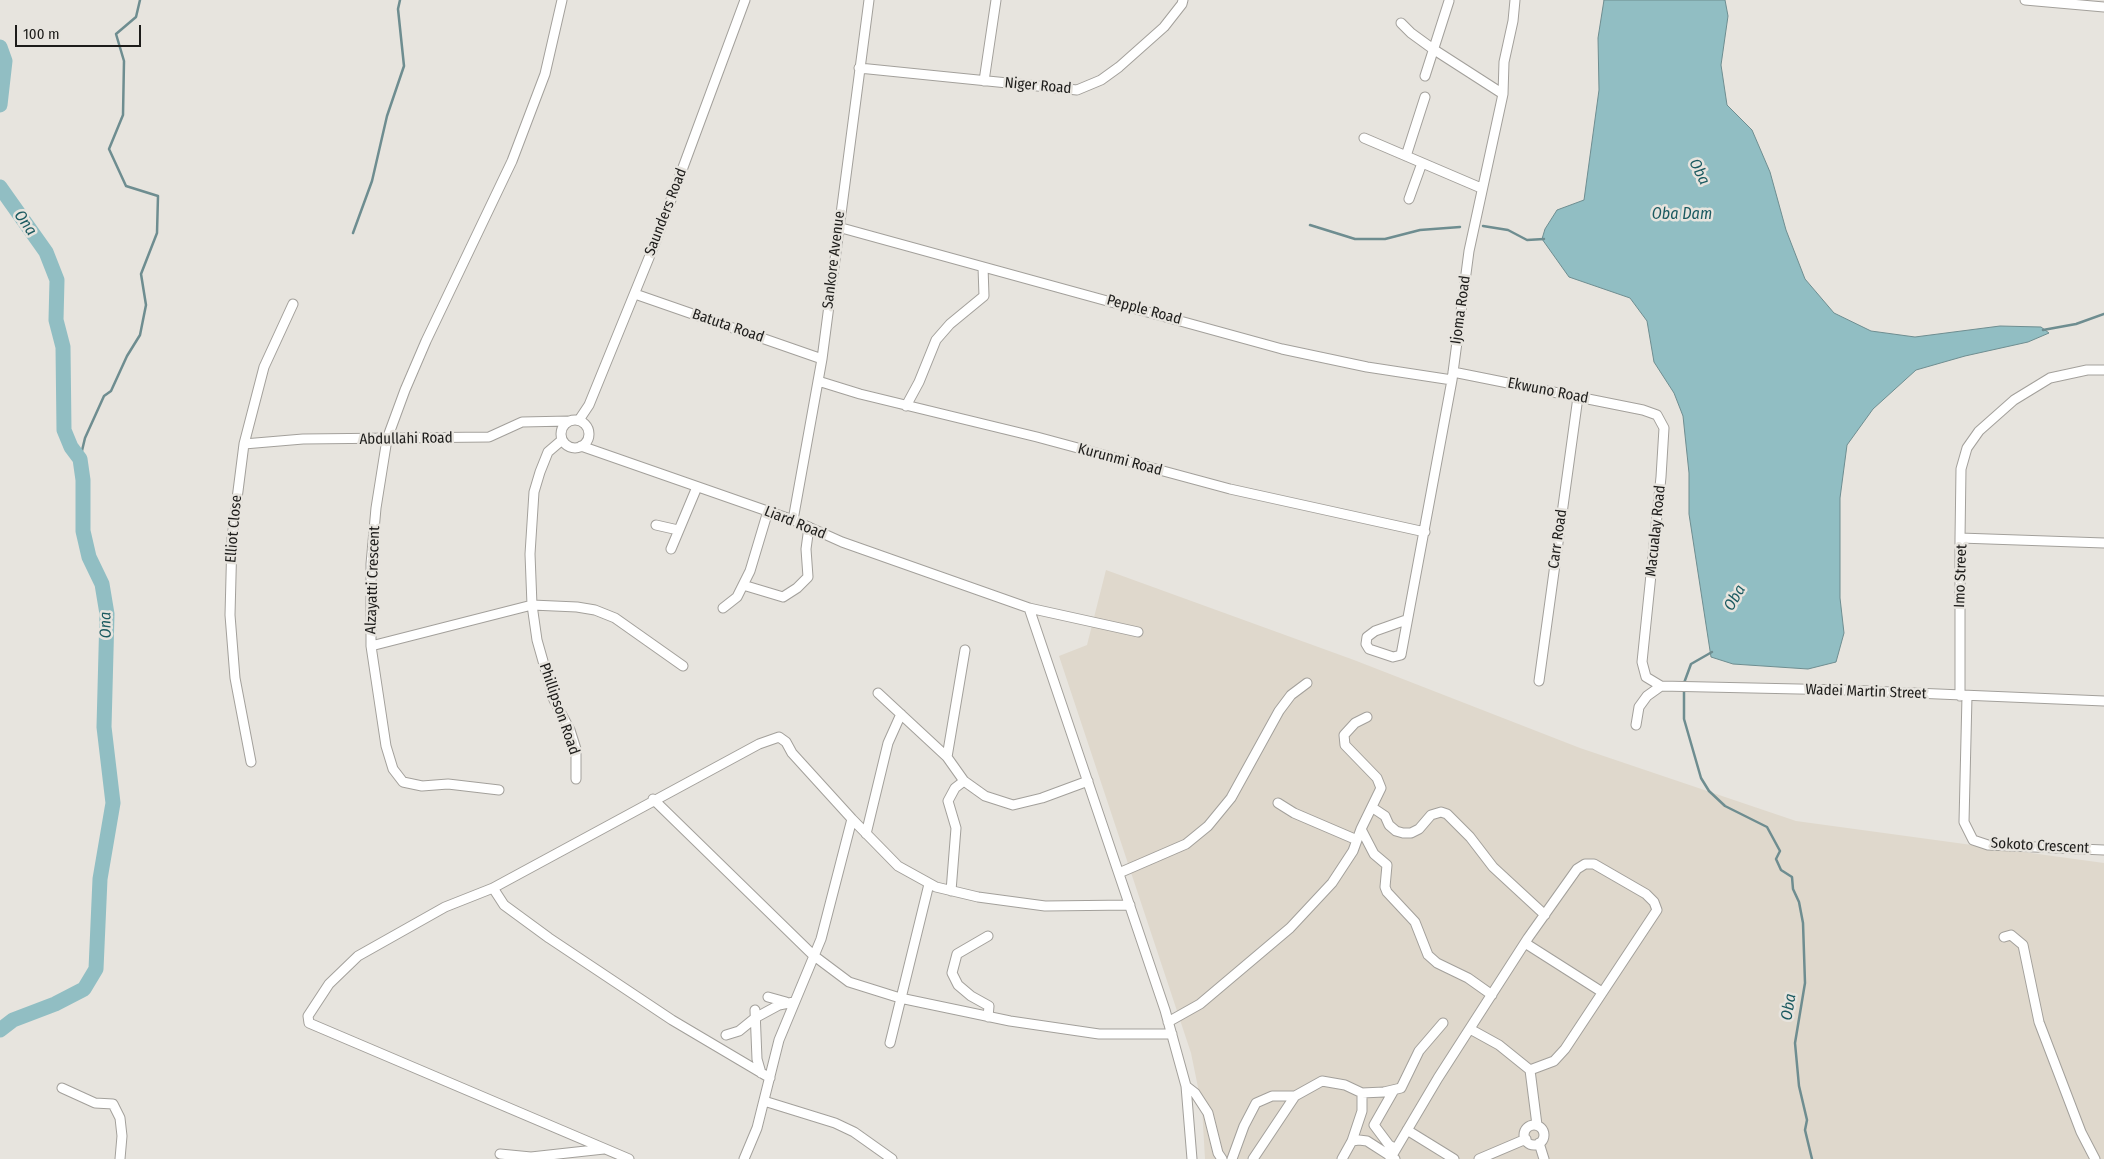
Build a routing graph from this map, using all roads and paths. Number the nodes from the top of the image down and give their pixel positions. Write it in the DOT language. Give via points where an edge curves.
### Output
graph roads {
  1 [pos="562,0"];
  2 [pos="745,0"];
  3 [pos="869,0"];
  4 [pos="996,0"];
  5 [pos="1183,0"];
  6 [pos="1515,0"];
  7 [pos="2025,0"];
  8 [pos="1449,1"];
  9 [pos="2104,7"];
  10 [pos="1401,23"];
  11 [pos="1433,49"];
  12 [pos="858,68"];
  13 [pos="1425,76"];
  14 [pos="984,81"];
  15 [pos="1503,94"];
  16 [pos="1425,97"];
  17 [pos="1364,138"];
  18 [pos="1406,156"];
  19 [pos="1422,163"];
  20 [pos="1481,188"];
  21 [pos="1409,199"];
  22 [pos="838,227"];
  23 [pos="983,267"];
  24 [pos="635,294"];
  25 [pos="293,304"];
  26 [pos="822,359"];
  27 [pos="2104,370"];
  28 [pos="1453,376"];
  29 [pos="818,381"];
  30 [pos="1578,397"];
  31 [pos="906,406"];
  32 [pos="1643,410"];
  33 [pos="580,420"];
  34 [pos="551,421"];
  35 [pos="569,421"];
  36 [pos="562,435"];
  37 [pos="387,440"];
  38 [pos="244,444"];
  39 [pos="581,446"];
  40 [pos="697,487"];
  41 [pos="768,511"];
  42 [pos="793,520"];
  43 [pos="656,525"];
  44 [pos="809,527"];
  45 [pos="678,530"];
  46 [pos="1425,532"];
  47 [pos="1960,538"];
  48 [pos="2104,543"];
  49 [pos="672,549"];
  50 [pos="743,586"];
  51 [pos="532,606"];
  52 [pos="723,608"];
  53 [pos="1029,608"];
  54 [pos="1406,620"];
  55 [pos="1138,632"];
  56 [pos="371,646"];
  57 [pos="965,650"];
  58 [pos="683,666"];
  59 [pos="1539,681"];
  60 [pos="1307,683"];
  61 [pos="1662,686"];
  62 [pos="878,693"];
  63 [pos="1963,696"];
  64 [pos="2104,701"];
  65 [pos="900,714"];
  66 [pos="1367,717"];
  67 [pos="1636,725"];
  68 [pos="947,757"];
  69 [pos="251,762"];
  70 [pos="576,779"];
  71 [pos="964,782"];
  72 [pos="1088,782"];
  73 [pos="499,790"];
  74 [pos="653,800"];
  75 [pos="1278,803"];
  76 [pos="1373,808"];
  77 [pos="852,819"];
  78 [pos="1361,828"];
  79 [pos="866,834"];
  80 [pos="1357,840"];
  81 [pos="2104,850"];
  82 [pos="1119,873"];
  83 [pos="929,884"];
  84 [pos="492,888"];
  85 [pos="951,891"];
  86 [pos="1130,905"];
  87 [pos="1544,915"];
  88 [pos="988,936"];
  89 [pos="2004,937"];
  90 [pos="1525,943"];
  91 [pos="813,955"];
  92 [pos="1602,992"];
  93 [pos="1492,995"];
  94 [pos="768,997"];
  95 [pos="900,998"];
  96 [pos="790,1002"];
  97 [pos="755,1014"];
  98 [pos="988,1017"];
  99 [pos="1168,1022"];
  100 [pos="1443,1023"];
  101 [pos="1470,1029"];
  102 [pos="726,1034"];
  103 [pos="1172,1034"];
  104 [pos="890,1042"];
  105 [pos="1530,1070"];
  106 [pos="761,1073"];
  107 [pos="770,1078"];
  108 [pos="1186,1086"];
  109 [pos="62,1088"];
  110 [pos="1394,1090"];
  111 [pos="1362,1094"];
  112 [pos="1295,1096"];
  113 [pos="764,1101"];
  114 [pos="1537,1125"];
  115 [pos="1407,1130"];
  116 [pos="1526,1139"];
  117 [pos="1352,1141"];
  118 [pos="1539,1144"];
  119 [pos="605,1149"];
  120 [pos="1396,1149"];
  121 [pos="500,1154"];
  122 [pos="529,1158"];
  123 [pos="625,1158"];
  124 [pos="120,1159"];
  125 [pos="744,1159"];
  126 [pos="892,1159"];
  127 [pos="1192,1159"];
  128 [pos="1222,1159"];
  129 [pos="1232,1159"];
  130 [pos="1253,1159"];
  131 [pos="1342,1159"];
  132 [pos="1392,1159"];
  133 [pos="1454,1159"];
  134 [pos="1479,1159"];
  135 [pos="1544,1159"];
  136 [pos="2096,1159"];
  1 -- 37 [label="street, Alzayatti Crescent" via="545,74 512,161 426,341"];
  2 -- 24 [label="street, Saunders Road"];
  3 -- 12 [label="street, Sankore Avenue"];
  4 -- 14 [label="street"];
  5 -- 14 [label="street, Niger Road" via="1164,27 1119,67 1093,84 1077,90"];
  6 -- 15 [label="street, Ijoma Road" via="1514,21 1504,62"];
  7 -- 9 [label="street"];
  8 -- 11 [label="street"];
  10 -- 11 [label="street"];
  11 -- 13 [label="street"];
  11 -- 15 [label="street"];
  12 -- 14 [label="street, Niger Road"];
  12 -- 22 [label="street, Sankore Avenue"];
  15 -- 20 [label="street, Ijoma Road"];
  16 -- 18 [label="street"];
  17 -- 18 [label="street"];
  18 -- 19 [label="street"];
  19 -- 20 [label="street"];
  19 -- 21 [label="street"];
  20 -- 28 [label="street, Ijoma Road" via="1469,251"];
  22 -- 23 [label="street, Pepple Road"];
  22 -- 26 [label="street, Sankore Avenue"];
  23 -- 28 [label="street, Pepple Road" via="1282,349 1367,367"];
  23 -- 31 [label="street" via="984,296 936,340"];
  24 -- 26 [label="street, Batuta Road"];
  24 -- 33 [label="street, Saunders Road"];
  25 -- 38 [label="street, Elliot Close" via="264,367"];
  26 -- 29 [label="street, Sankore Avenue"];
  27 -- 47 [label="street" via="2050,378 2014,400 1979,432 1967,448 1961,469"];
  28 -- 30 [label="street, Ekwuno Road"];
  28 -- 46 [label="street, Ijoma Road"];
  29 -- 31 [label="street, Kurunmi Road"];
  29 -- 42 [label="street, Sankore Avenue"];
  30 -- 32 [label="street, Ekwuno Road"];
  30 -- 59 [label="street, Carr Road"];
  31 -- 46 [label="street, Kurunmi Road" via="1230,489"];
  32 -- 61 [label="street, Macualay Road" via="1657,415 1664,428 1642,662 1646,677"];
  33 -- 35 [label="street"];
  33 -- 39 [label="street" via="588,431 587,440"];
  34 -- 35 [label="street, Abdullahi Road"];
  34 -- 36 [label="street"];
  34 -- 37 [label="street, Abdullahi Road" via="522,422 489,437"];
  35 -- 36 [label="street"];
  36 -- 39 [label="street" via="572,448"];
  36 -- 51 [label="street, Phillipson Road" via="548,452 534,492 530,554"];
  37 -- 38 [label="street, Abdullahi Road" via="303,439"];
  37 -- 56 [label="street, Alzayatti Crescent" via="370,564"];
  38 -- 69 [label="street, Elliot Close" via="232,538 230,615 235,678"];
  39 -- 40 [label="street, Liard Road"];
  40 -- 41 [label="street, Liard Road"];
  40 -- 45 [label="street"];
  41 -- 42 [label="street, Liard Road"];
  41 -- 50 [label="street"];
  42 -- 44 [label="street, Liard Road"];
  43 -- 45 [label="street"];
  44 -- 50 [label="street" via="806,549 808,577 797,588 783,597"];
  44 -- 53 [label="street, Liard Road" via="842,542"];
  45 -- 49 [label="street"];
  46 -- 54 [label="street, Ijoma Road"];
  47 -- 48 [label="street, Imo Street"];
  47 -- 63 [label="street, Imo Street"];
  50 -- 52 [label="street" via="737,597"];
  51 -- 56 [label="street, Alzayatti Crescent"];
  51 -- 58 [label="street" via="595,610 615,618"];
  51 -- 70 [label="street, Phillipson Road" via="537,640 554,700 576,749"];
  53 -- 55 [label="street, Liard Road"];
  53 -- 72 [label="street"];
  54 -- 54 [label="street, Ijoma Road" via="1401,655 1397,657 1369,649 1367,637 1374,631"];
  56 -- 73 [label="street" via="386,746 393,769 403,782"];
  57 -- 68 [label="street"];
  60 -- 82 [label="street" via="1291,695 1279,711 1231,798 1208,826 1186,844"];
  61 -- 63 [label="street, Wadei Martin Street"];
  61 -- 67 [label="street" via="1647,696 1639,707"];
  62 -- 65 [label="street"];
  63 -- 64 [label="street, Wadei Martin Street"];
  63 -- 81 [label="street, Sokoto Crescent" via="1964,822 1973,840 1988,845"];
  65 -- 68 [label="street"];
  65 -- 79 [label="street" via="888,743"];
  66 -- 76 [label="street" via="1349,729 1344,741 1377,778 1381,788"];
  68 -- 71 [label="street"];
  71 -- 72 [label="street" via="985,796 1013,805"];
  71 -- 85 [label="street" via="955,788 948,801 956,828"];
  72 -- 82 [label="street"];
  74 -- 77 [label="street" via="759,744 779,737"];
  74 -- 84 [label="street"];
  74 -- 91 [label="street"];
  75 -- 80 [label="street"];
  76 -- 78 [label="street"];
  76 -- 87 [label="street" via="1385,816 1396,831 1403,833 1419,829 1431,815 1448,814 1493,867"];
  77 -- 79 [label="street"];
  77 -- 91 [label="street" via="821,939"];
  78 -- 80 [label="street"];
  78 -- 93 [label="street" via="1374,854 1387,866 1387,892 1415,922 1428,955"];
  79 -- 83 [label="street" via="898,866"];
  80 -- 99 [label="street" via="1353,852 1332,883 1290,928 1200,1004"];
  82 -- 86 [label="street"];
  83 -- 85 [label="street"];
  83 -- 95 [label="street"];
  84 -- 106 [label="street" via="504,905 549,938 672,1020"];
  84 -- 119 [label="street" via="445,906 358,956 329,984 308,1016 309,1022"];
  85 -- 86 [label="street" via="1045,906"];
  86 -- 99 [label="street"];
  87 -- 90 [label="street"];
  87 -- 92 [label="street" via="1584,864 1594,864 1654,902 1657,910"];
  88 -- 98 [label="street" via="957,954 952,973 958,985 989,1006"];
  89 -- 136 [label="street" via="2011,935 2023,945 2040,1022 2081,1132"];
  90 -- 92 [label="street"];
  90 -- 93 [label="street"];
  91 -- 95 [label="street" via="849,982"];
  91 -- 96 [label="street"];
  92 -- 105 [label="street" via="1566,1049 1554,1061"];
  93 -- 101 [label="street"];
  94 -- 96 [label="street"];
  95 -- 98 [label="street"];
  95 -- 104 [label="street"];
  96 -- 97 [label="street"];
  96 -- 107 [label="street"];
  97 -- 102 [label="street" via="739,1031"];
  97 -- 106 [label="street"];
  98 -- 103 [label="street" via="1099,1034"];
  99 -- 103 [label="street"];
  100 -- 110 [label="street" via="1419,1051 1400,1088"];
  101 -- 105 [label="street" via="1499,1045"];
  101 -- 115 [label="street"];
  103 -- 108 [label="street"];
  105 -- 114 [label="street"];
  106 -- 107 [label="street"];
  107 -- 113 [label="street"];
  108 -- 127 [label="street"];
  108 -- 128 [label="street" via="1208,1112"];
  109 -- 124 [label="street" via="95,1103 113,1104 120,1118"];
  110 -- 111 [label="street"];
  110 -- 120 [label="street" via="1374,1124 1389,1145"];
  111 -- 112 [label="street" via="1345,1085 1322,1081"];
  111 -- 117 [label="street" via="1362,1112"];
  112 -- 129 [label="street" via="1272,1096 1256,1103"];
  112 -- 130 [label="street"];
  113 -- 125 [label="street"];
  113 -- 126 [label="street" via="854,1132"];
  114 -- 116 [label="street" via="1528,1128"];
  114 -- 118 [label="street" via="1544,1132"];
  115 -- 120 [label="street"];
  115 -- 133 [label="street"];
  116 -- 118 [label="street" via="1530,1144"];
  116 -- 134 [label="street"];
  117 -- 131 [label="street"];
  117 -- 132 [label="street" via="1367,1141"];
  118 -- 135 [label="street"];
  119 -- 122 [label="street"];
  119 -- 123 [label="street"];
  120 -- 132 [label="street"];
  121 -- 122 [label="street"];
}
